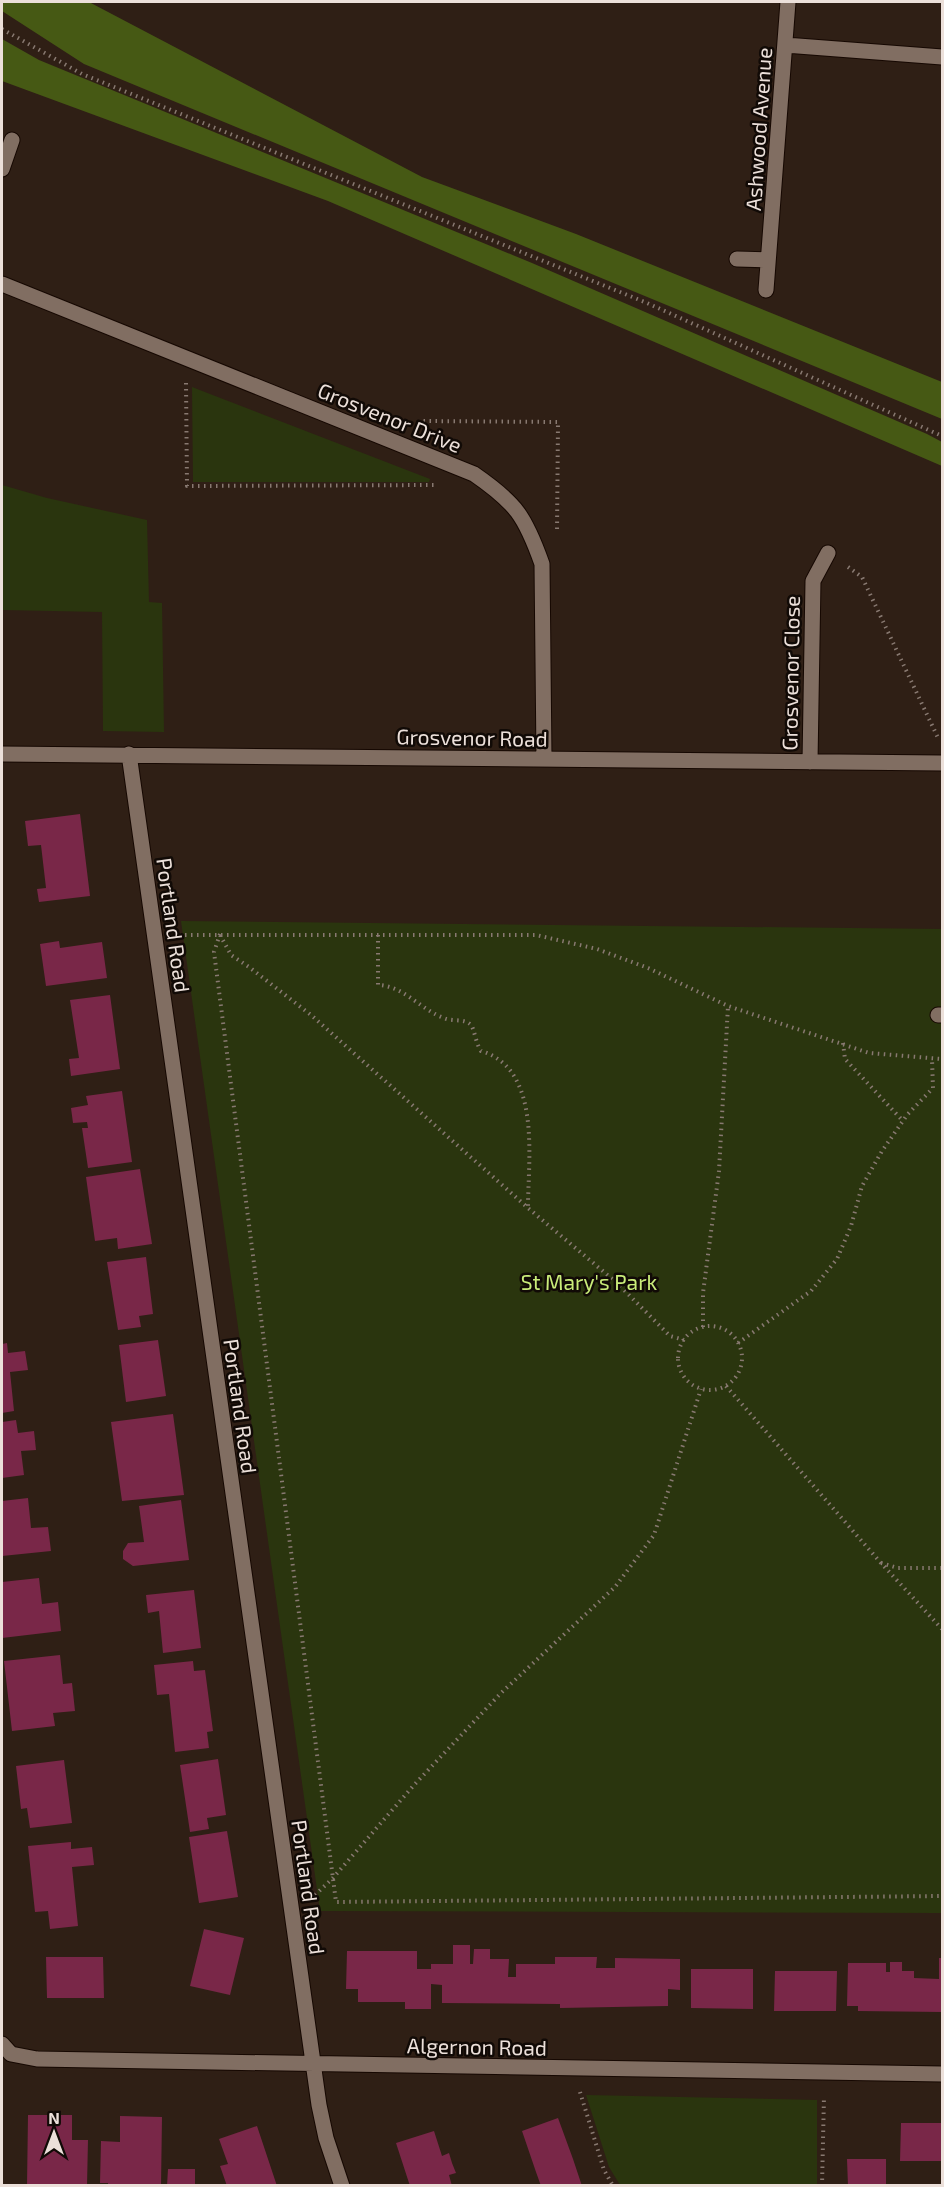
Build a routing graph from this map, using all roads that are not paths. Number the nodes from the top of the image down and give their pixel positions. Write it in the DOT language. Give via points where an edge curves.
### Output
graph roads {
  1 [pos="788,2"];
  2 [pos="785,45"];
  3 [pos="942,57"];
  4 [pos="12,140"];
  5 [pos="2,169"];
  6 [pos="737,259"];
  7 [pos="768,260"];
  8 [pos="2,284"];
  9 [pos="766,290"];
  10 [pos="828,553"];
  11 [pos="2,754"];
  12 [pos="129,754"];
  13 [pos="544,759"];
  14 [pos="810,762"];
  15 [pos="942,763"];
  16 [pos="5,2051"];
  17 [pos="314,2063"];
  18 [pos="942,2074"];
  19 [pos="342,2186"];
  1 -- 2 [label="street, Ashwood Avenue"];
  2 -- 3 [label="street"];
  2 -- 7 [label="street, Ashwood Avenue"];
  4 -- 5 [label="street"];
  6 -- 7 [label="street"];
  7 -- 9 [label="street, Ashwood Avenue"];
  8 -- 13 [label="street, Grosvenor Drive" via="456,466 498,490 518,510 542,564"];
  10 -- 14 [label="street, Grosvenor Close" via="813,581"];
  11 -- 12 [label="street, Grosvenor Road"];
  12 -- 13 [label="street, Grosvenor Road"];
  12 -- 17 [label="street, Portland Road"];
  13 -- 14 [label="street, Grosvenor Road"];
  14 -- 15 [label="street, Grosvenor Road"];
  16 -- 17 [label="street, Algernon Road" via="37,2059"];
  17 -- 18 [label="street, Algernon Road"];
  17 -- 19 [label="street, Portland Road" via="319,2105"];
}
